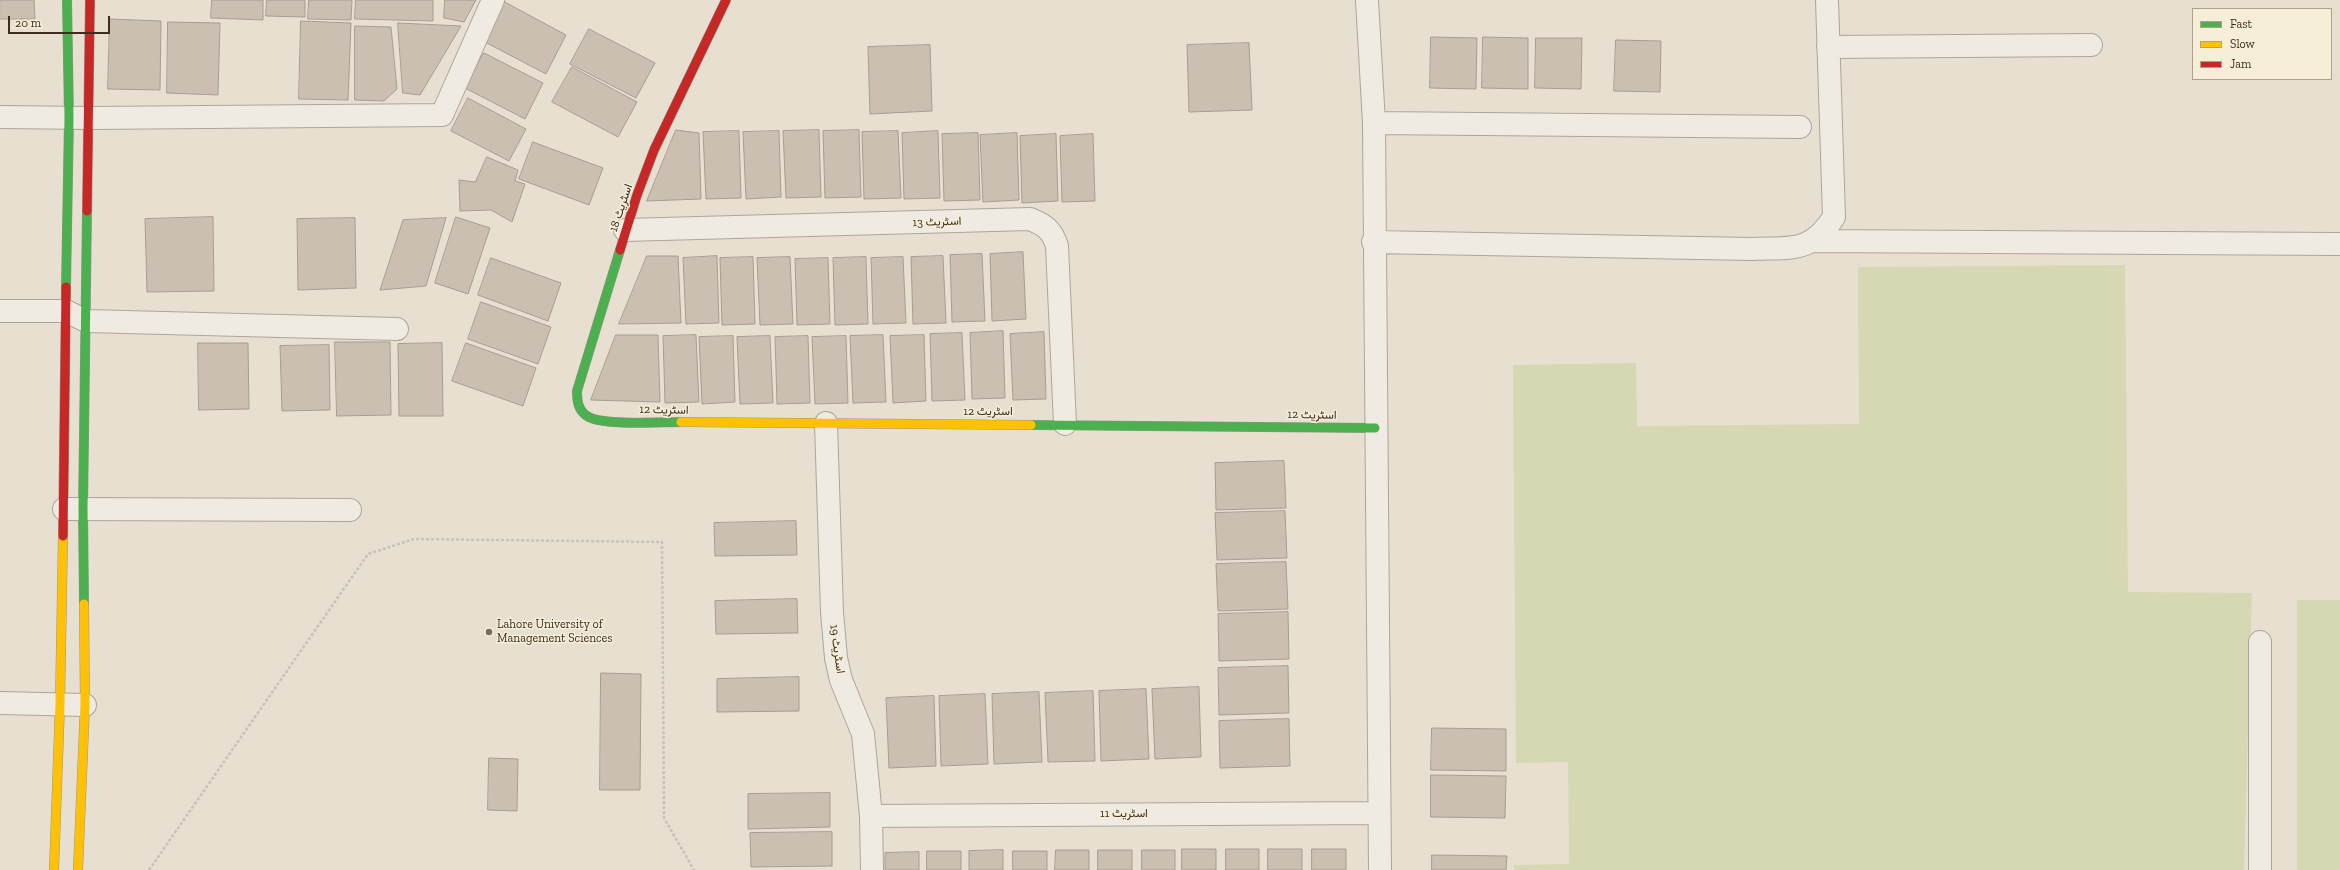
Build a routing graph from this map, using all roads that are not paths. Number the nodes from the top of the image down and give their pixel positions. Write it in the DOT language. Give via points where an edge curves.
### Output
graph roads {
  1 [pos="67,0"];
  2 [pos="90,0"];
  3 [pos="493,0"];
  4 [pos="726,0"];
  5 [pos="1367,0"];
  6 [pos="1827,0"];
  7 [pos="2091,45"];
  8 [pos="1828,47"];
  9 [pos="0,117"];
  10 [pos="80,118"];
  11 [pos="1374,123"];
  12 [pos="1800,126"];
  13 [pos="626,230"];
  14 [pos="1813,241"];
  15 [pos="1373,242"];
  16 [pos="2340,244"];
  17 [pos="0,311"];
  18 [pos="66,311"];
  19 [pos="86,321"];
  20 [pos="397,329"];
  21 [pos="600,421"];
  22 [pos="826,423"];
  23 [pos="1065,424"];
  24 [pos="1375,428"];
  25 [pos="73,509"];
  26 [pos="350,510"];
  27 [pos="2260,642"];
  28 [pos="0,703"];
  29 [pos="60,704"];
  30 [pos="85,705"];
  31 [pos="1378,813"];
  32 [pos="871,816"];
  33 [pos="54,870"];
  34 [pos="78,870"];
  35 [pos="872,870"];
  36 [pos="1380,870"];
  37 [pos="2260,870"];
  1 -- 10 [label="street"];
  2 -- 10 [label="street"];
  3 -- 10 [label="street" via="442,115"];
  4 -- 13 [label="street, اسٹریٹ 18" via="654,150"];
  5 -- 11 [label="street"];
  6 -- 8 [label="street"];
  7 -- 8 [label="street"];
  8 -- 14 [label="street" via="1834,216 1825,231"];
  9 -- 10 [label="street"];
  10 -- 18 [label="street"];
  10 -- 19 [label="street"];
  11 -- 12 [label="street"];
  11 -- 15 [label="street"];
  13 -- 21 [label="street, اسٹریٹ 18" via="577,391 580,410 592,419"];
  13 -- 23 [label="street, اسٹریٹ 13" via="1030,219 1040,223 1048,228 1057,246"];
  14 -- 15 [label="street" via="1801,247 1752,249"];
  14 -- 16 [label="street"];
  15 -- 24 [label="street"];
  17 -- 18 [label="street"];
  18 -- 19 [label="street"];
  18 -- 25 [label="street"];
  19 -- 20 [label="street"];
  19 -- 25 [label="street"];
  21 -- 22 [label="street, اسٹریٹ 12"];
  22 -- 23 [label="street, اسٹریٹ 12"];
  22 -- 32 [label="street, اسٹریٹ 19" via="832,612 836,658 841,680 863,734"];
  23 -- 24 [label="street, اسٹریٹ 12"];
  24 -- 31 [label="street"];
  25 -- 26 [label="street"];
  25 -- 29 [label="street"];
  25 -- 30 [label="street"];
  27 -- 37 [label="street"];
  28 -- 29 [label="street"];
  29 -- 30 [label="street"];
  29 -- 33 [label="street"];
  30 -- 34 [label="street"];
  31 -- 32 [label="street, اسٹریٹ 11"];
  31 -- 36 [label="street"];
  32 -- 35 [label="street, اسٹریٹ 19"];
}
